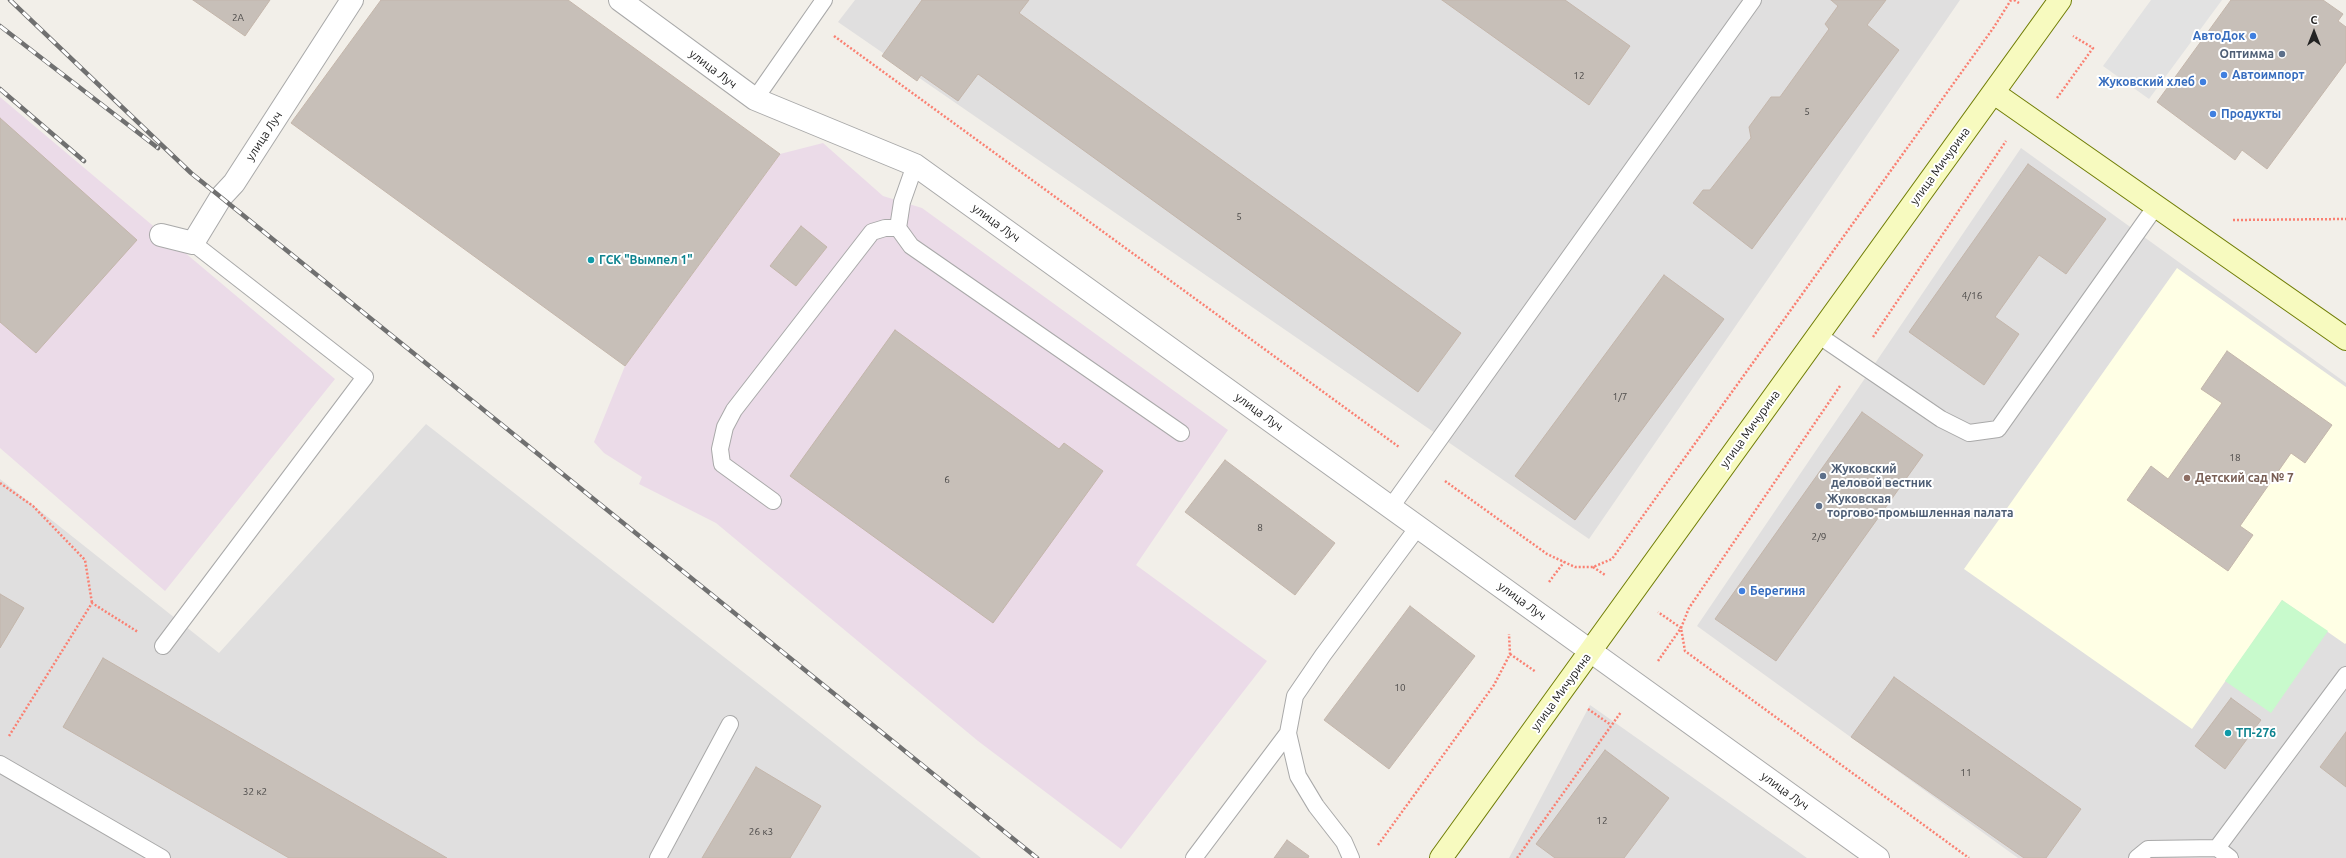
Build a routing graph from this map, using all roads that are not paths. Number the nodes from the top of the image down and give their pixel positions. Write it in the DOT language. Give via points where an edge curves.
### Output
graph roads {
  1 [pos="352,0"];
  2 [pos="620,0"];
  3 [pos="824,0"];
  4 [pos="1753,0"];
  5 [pos="2060,0"];
  6 [pos="1994,93"];
  7 [pos="755,99"];
  8 [pos="916,165"];
  9 [pos="2156,206"];
  10 [pos="898,228"];
  11 [pos="162,235"];
  12 [pos="193,243"];
  13 [pos="1818,335"];
  14 [pos="2346,339"];
  15 [pos="1181,433"];
  16 [pos="773,501"];
  17 [pos="1391,507"];
  18 [pos="1418,527"];
  19 [pos="163,646"];
  20 [pos="1591,651"];
  21 [pos="2346,676"];
  22 [pos="730,724"];
  23 [pos="1288,733"];
  24 [pos="0,764"];
  25 [pos="2217,848"];
  26 [pos="162,858"];
  27 [pos="658,858"];
  28 [pos="1194,858"];
  29 [pos="1351,858"];
  30 [pos="1441,858"];
  31 [pos="1878,858"];
  32 [pos="2137,858"];
  33 [pos="2230,858"];
  1 -- 12 [label="street, улица Луч"];
  2 -- 7 [label="street, улица Луч"];
  3 -- 7 [label="lane"];
  4 -- 17 [label="lane"];
  5 -- 6 [label="main road, улица Мичурина"];
  6 -- 9 [label="main road"];
  6 -- 13 [label="main road, улица Мичурина"];
  7 -- 8 [label="street, улица Луч"];
  8 -- 10 [label="lane" via="902,202"];
  8 -- 17 [label="street, улица Луч"];
  9 -- 13 [label="lane" via="1998,428 1970,433 1941,419"];
  9 -- 14 [label="main road"];
  10 -- 15 [label="lane" via="911,246"];
  10 -- 16 [label="lane" via="872,232 734,410 725,427 720,449 722,464"];
  11 -- 12 [label="street"];
  12 -- 19 [label="lane" via="365,377"];
  13 -- 20 [label="main road, улица Мичурина"];
  17 -- 18 [label="street, улица Луч"];
  18 -- 20 [label="street, улица Луч"];
  18 -- 23 [label="lane" via="1323,655 1296,696"];
  20 -- 30 [label="main road, улица Мичурина"];
  20 -- 31 [label="street, улица Луч"];
  21 -- 25 [label="lane"];
  22 -- 27 [label="lane"];
  23 -- 28 [label="lane"];
  23 -- 29 [label="lane" via="1298,776 1316,806 1344,842"];
  24 -- 26 [label="lane"];
  25 -- 32 [label="lane" via="2148,849"];
  25 -- 33 [label="lane"];
}
